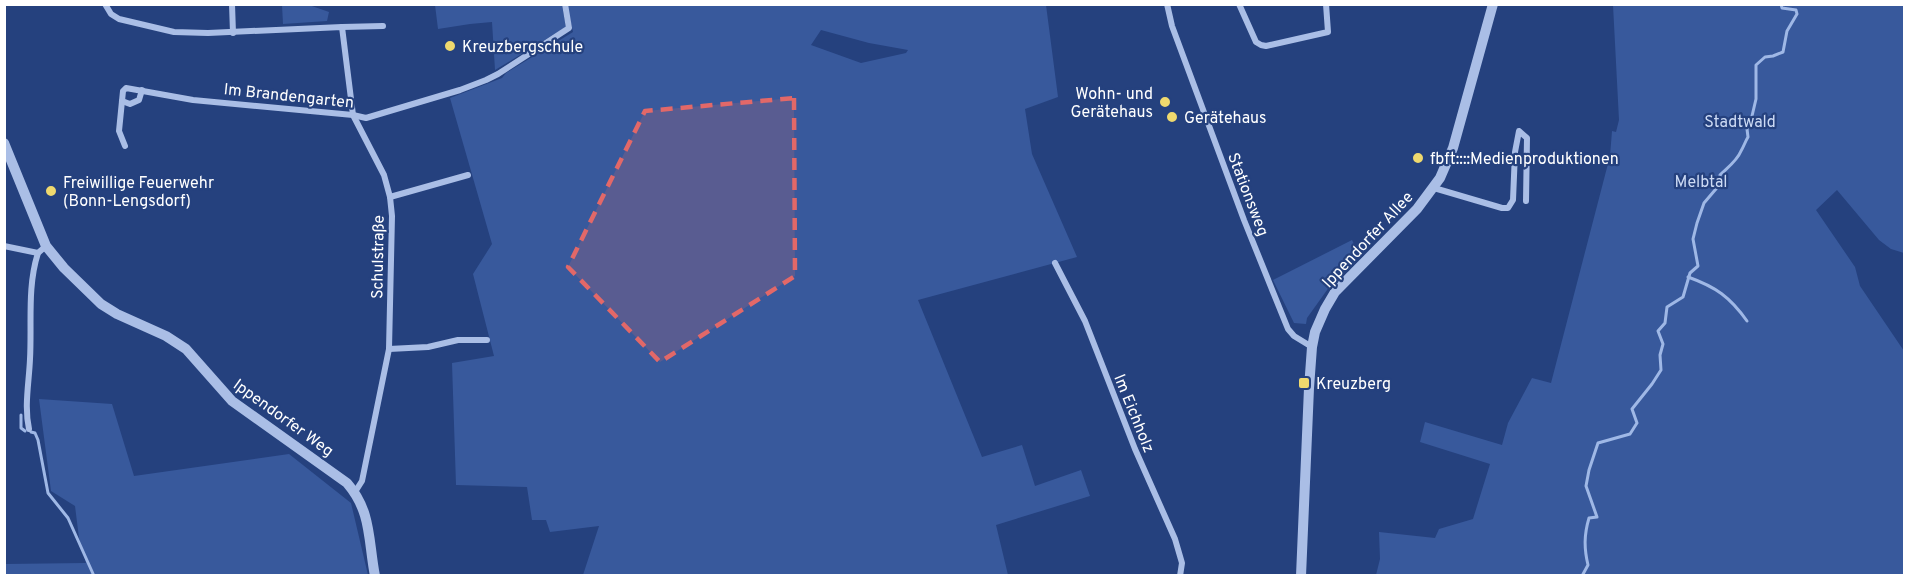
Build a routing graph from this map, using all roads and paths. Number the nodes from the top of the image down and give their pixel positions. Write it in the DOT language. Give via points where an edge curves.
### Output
graph roads {
  1 [pos="105,4"];
  2 [pos="232,4"];
  3 [pos="565,4"];
  4 [pos="1167,4"];
  5 [pos="1239,4"];
  6 [pos="1326,4"];
  7 [pos="1493,4"];
  8 [pos="383,26"];
  9 [pos="342,27"];
  10 [pos="233,33"];
  11 [pos="142,90"];
  12 [pos="122,100"];
  13 [pos="354,115"];
  14 [pos="4,143"];
  15 [pos="125,146"];
  16 [pos="468,175"];
  17 [pos="1434,188"];
  18 [pos="390,197"];
  19 [pos="1526,201"];
  20 [pos="4,246"];
  21 [pos="42,250"];
  22 [pos="1055,263"];
  23 [pos="487,340"];
  24 [pos="1312,347"];
  25 [pos="389,349"];
  26 [pos="29,429"];
  27 [pos="355,492"];
  28 [pos="375,576"];
  29 [pos="1180,576"];
  30 [pos="1301,576"];
  1 -- 10 [label="street" via="119,19 149,27 174,32"];
  2 -- 10 [label="street"];
  3 -- 13 [label="street, Im Brandengarten" via="569,28 498,74 460,90 366,118"];
  4 -- 24 [label="street, Stationsweg" via="1244,220 1288,329"];
  5 -- 6 [label="street" via="1256,42 1266,46 1328,32"];
  7 -- 17 [label="street, Ippendorfer Allee" via="1453,148"];
  8 -- 9 [label="street"];
  9 -- 10 [label="street"];
  9 -- 13 [label="street, Schulstraße"];
  11 -- 12 [label="street" via="139,100 130,104"];
  11 -- 12 [label="street" via="126,88"];
  11 -- 13 [label="street, Im Brandengarten" via="194,100"];
  12 -- 15 [label="street" via="119,131"];
  13 -- 18 [label="street, Schulstraße"];
  14 -- 21 [label="street, Ippendorfer Weg"];
  16 -- 18 [label="street"];
  17 -- 19 [label="street" via="1508,208 1513,200 1519,131 1527,138"];
  17 -- 24 [label="street, Ippendorfer Allee" via="1335,292 1315,332"];
  18 -- 25 [label="street, Schulstraße" via="393,216"];
  20 -- 21 [label="street"];
  21 -- 26 [label="street" via="31,295 26,415"];
  21 -- 27 [label="street, Ippendorfer Weg" via="100,303 186,349 232,401 338,475"];
  22 -- 29 [label="street, Im Eichholz" via="1085,321 1175,539 1182,563"];
  23 -- 25 [label="street"];
  24 -- 30 [label="street, Ippendorfer Allee"];
  25 -- 27 [label="street, Schulstraße" via="362,481"];
  27 -- 28 [label="street, Ippendorfer Weg" via="367,517"];
}
